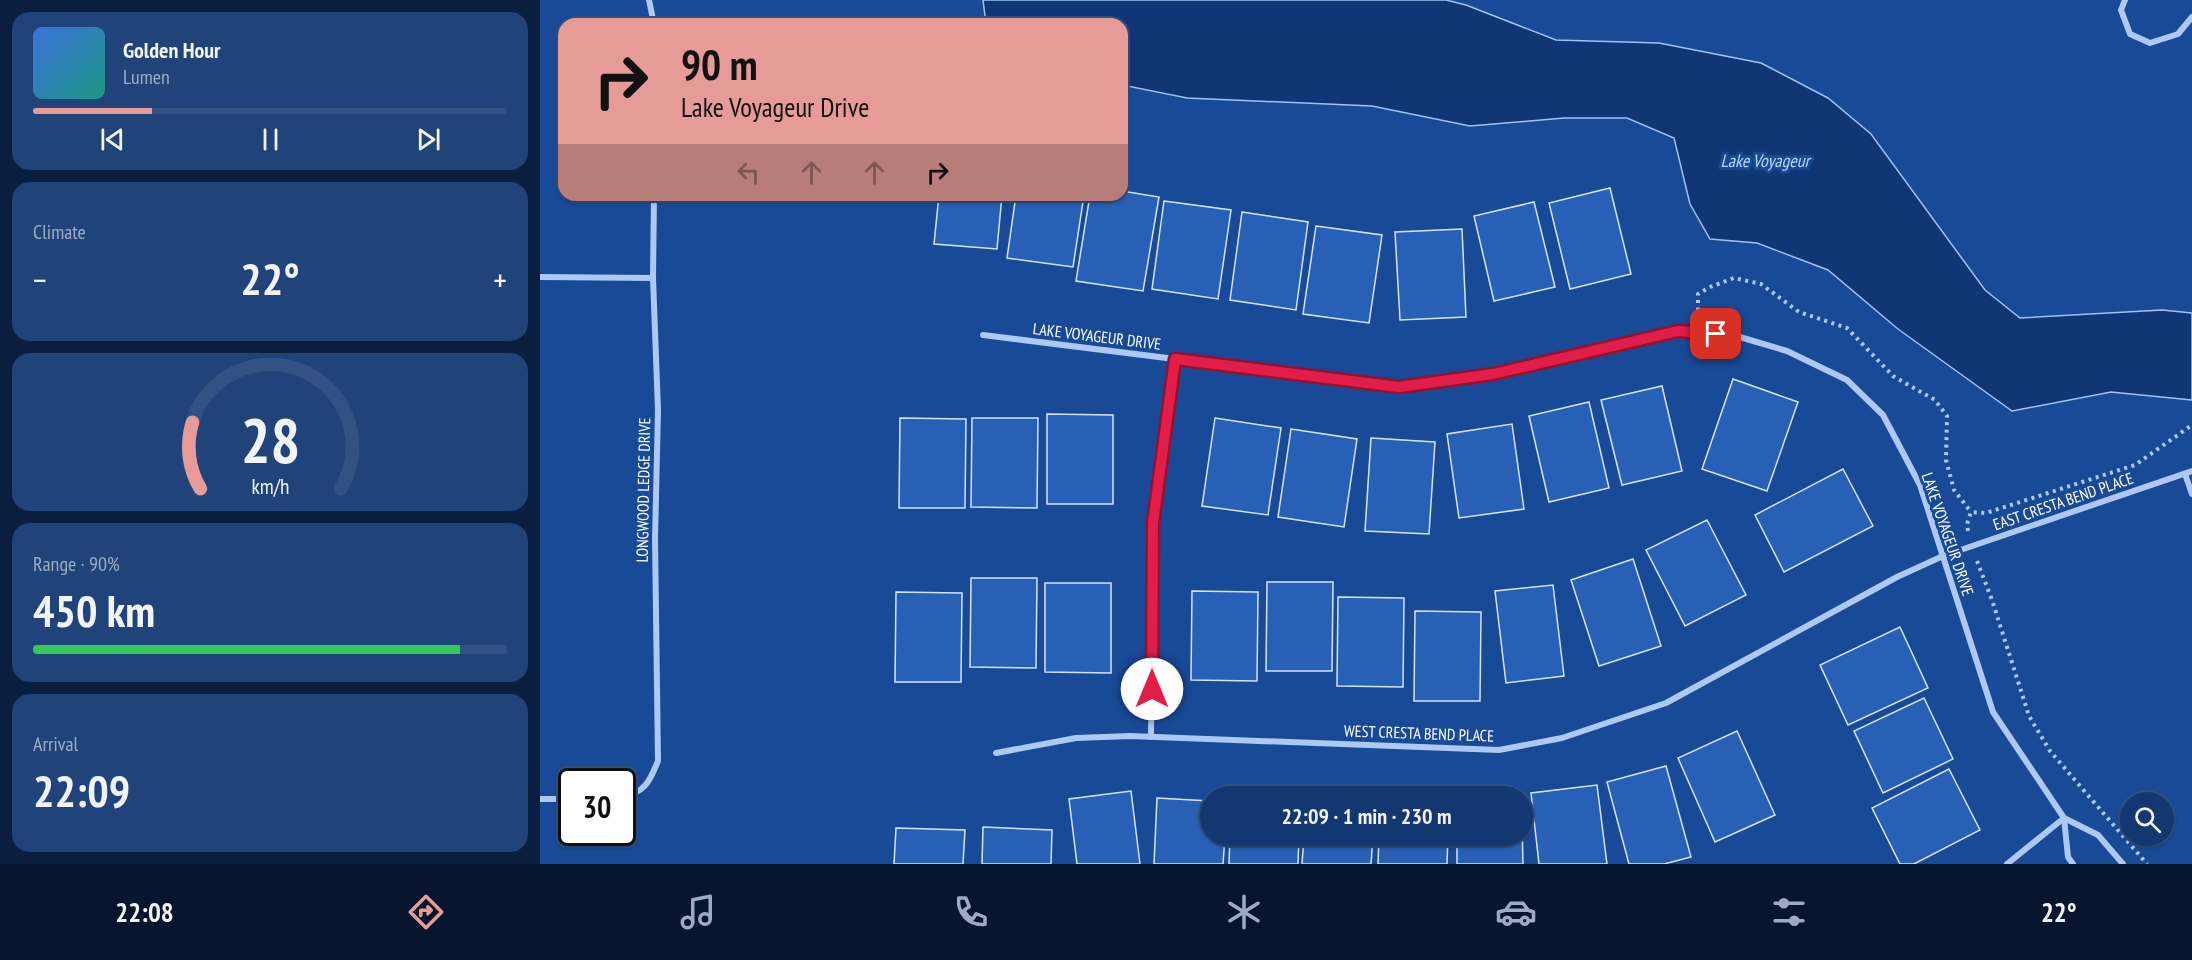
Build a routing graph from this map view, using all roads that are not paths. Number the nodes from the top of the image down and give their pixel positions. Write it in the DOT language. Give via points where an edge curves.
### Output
graph roads {
  1 [pos="650,0"];
  2 [pos="2125,0"];
  3 [pos="2192,17"];
  4 [pos="653,18"];
  5 [pos="654,201"];
  6 [pos="540,277"];
  7 [pos="652,278"];
  8 [pos="984,335"];
  9 [pos="1175,359"];
  10 [pos="2189,473"];
  11 [pos="2192,494"];
  12 [pos="1943,556"];
  13 [pos="1151,737"];
  14 [pos="996,753"];
  15 [pos="636,791"];
  16 [pos="540,799"];
  17 [pos="558,799"];
  18 [pos="2064,818"];
  19 [pos="2007,864"];
  20 [pos="2073,864"];
  21 [pos="2123,864"];
  1 -- 4 [label="street"];
  2 -- 3 [label="street" via="2121,10 2130,34 2150,44 2178,34"];
  5 -- 7 [label="street, LONGWOOD LEDGE DRIVE"];
  6 -- 7 [label="street"];
  7 -- 15 [label="street, LONGWOOD LEDGE DRIVE" via="658,410 655,539 658,761 648,784"];
  8 -- 9 [label="street, LAKE VOYAGEUR DRIVE"];
  9 -- 12 [label="street, LAKE VOYAGEUR DRIVE" via="1399,387 1493,374 1678,331 1733,335 1787,351 1847,380 1883,415 1920,486"];
  9 -- 13 [label="street" via="1153,523"];
  10 -- 11 [label="street"];
  10 -- 12 [label="street, EAST CRESTA BEND PLACE"];
  12 -- 13 [label="street, WEST CRESTA BEND PLACE" via="1666,703 1562,738 1499,750"];
  12 -- 18 [label="street, LAKE VOYAGEUR DRIVE" via="1993,712"];
  13 -- 14 [label="street, WEST CRESTA BEND PLACE" via="1076,738"];
  16 -- 17 [label="street"];
  18 -- 19 [label="street"];
  18 -- 20 [label="street, LAKE VOYAGEUR DRIVE" via="2068,858"];
  18 -- 21 [label="street, LAKE VOYAGEUR DRIVE" via="2098,835"];
}
